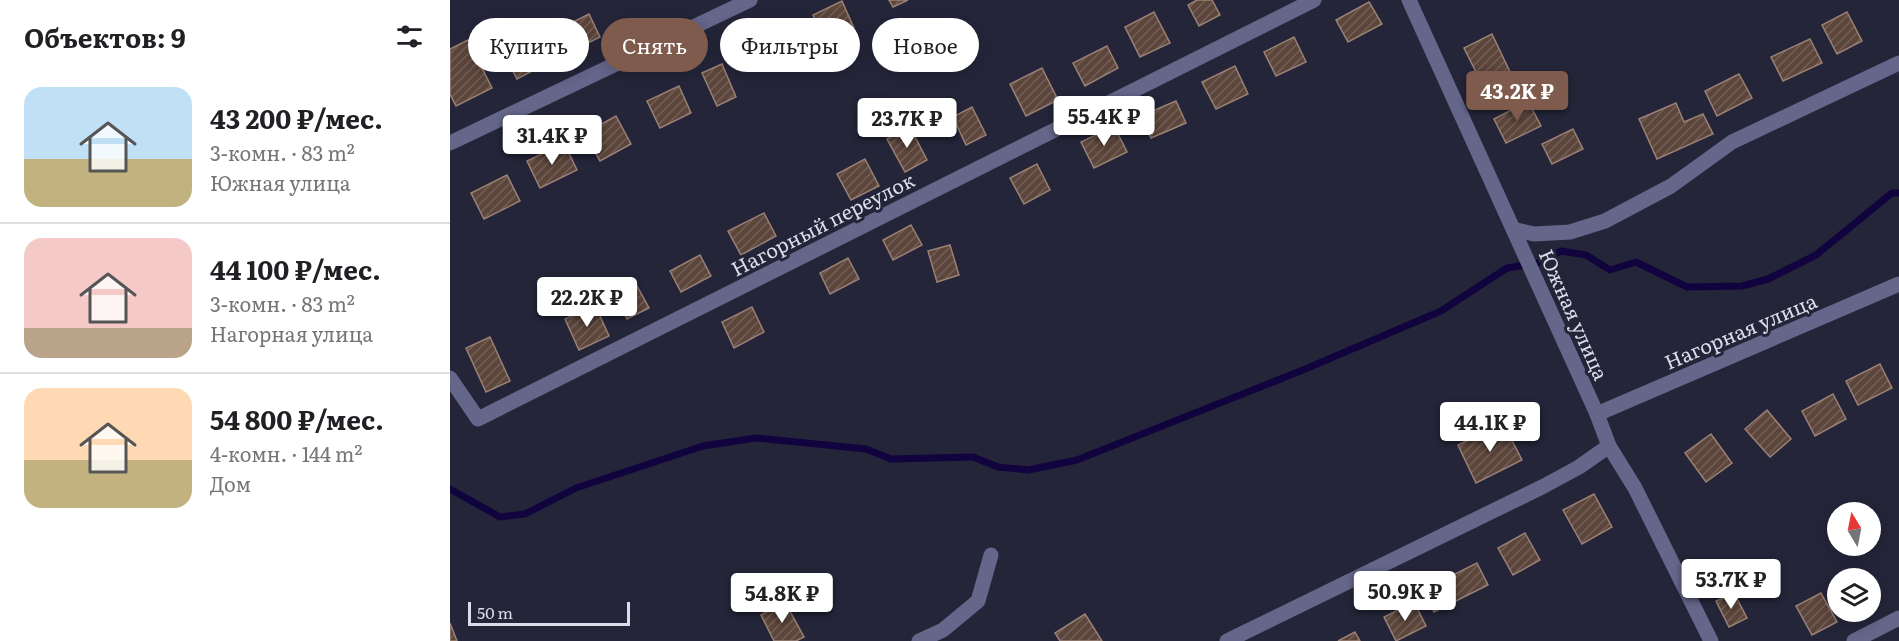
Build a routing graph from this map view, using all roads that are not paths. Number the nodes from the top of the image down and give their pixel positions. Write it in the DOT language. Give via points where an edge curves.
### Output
graph roads {
  1 [pos="750,0"];
  2 [pos="1314,0"];
  3 [pos="1409,0"];
  4 [pos="1899,63"];
  5 [pos="450,143"];
  6 [pos="1513,229"];
  7 [pos="1899,284"];
  8 [pos="450,378"];
  9 [pos="1597,414"];
  10 [pos="1609,446"];
  11 [pos="991,555"];
  12 [pos="1899,618"];
  13 [pos="920,641"];
  14 [pos="1227,641"];
  15 [pos="1711,641"];
  16 [pos="1854,641"];
  1 -- 5 [label="street"];
  2 -- 8 [label="street, Нагорный переулок" via="478,419"];
  3 -- 6 [label="street, Южная улица"];
  4 -- 6 [label="street" via="1732,142 1671,186 1605,221 1570,232 1534,234"];
  6 -- 9 [label="street, Южная улица"];
  7 -- 9 [label="street, Нагорная улица"];
  9 -- 10 [label="street, Южная улица"];
  10 -- 14 [label="street" via="1544,486"];
  10 -- 15 [label="street, Южная улица" via="1635,488"];
  11 -- 13 [label="street" via="978,601 943,630"];
  12 -- 16 [label="street"];
}
